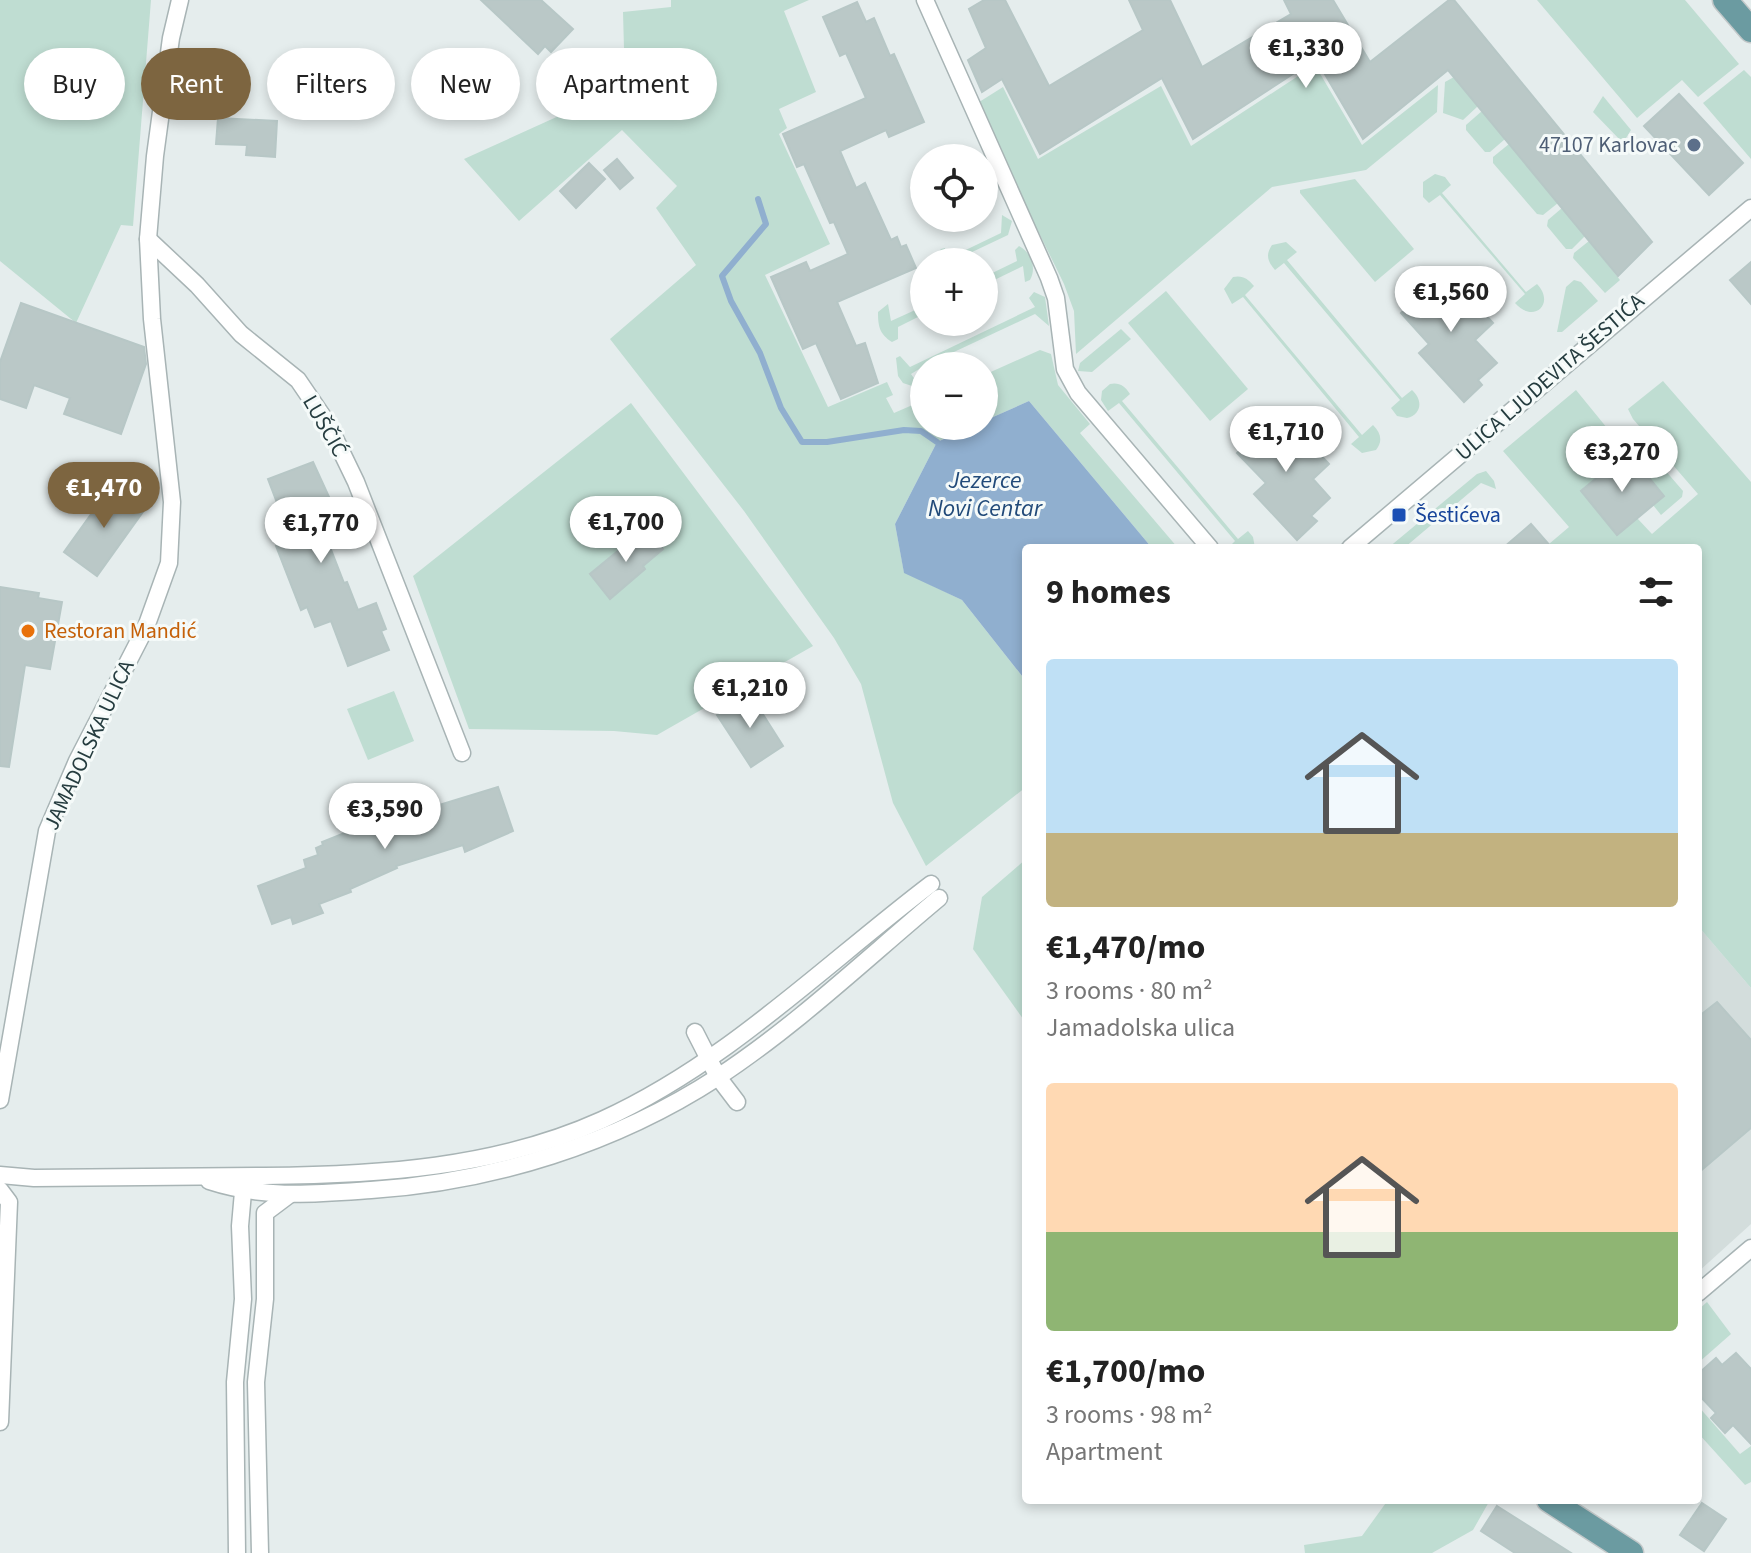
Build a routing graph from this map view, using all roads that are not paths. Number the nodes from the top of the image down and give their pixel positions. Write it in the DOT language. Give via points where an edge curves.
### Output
graph roads {
  1 [pos="925,0"];
  2 [pos="1725,0"];
  3 [pos="178,4"];
  4 [pos="1751,30"];
  5 [pos="1751,208"];
  6 [pos="148,239"];
  7 [pos="1207,544"];
  8 [pos="1355,544"];
  9 [pos="462,753"];
  10 [pos="695,1032"];
  11 [pos="708,1059"];
  12 [pos="718,1077"];
  13 [pos="0,1100"];
  14 [pos="737,1102"];
  15 [pos="0,1175"];
  16 [pos="263,1176"];
  17 [pos="197,1177"];
  18 [pos="0,1190"];
  19 [pos="243,1192"];
  20 [pos="289,1195"];
  21 [pos="265,1213"];
  22 [pos="1751,1248"];
  23 [pos="1702,1290"];
  24 [pos="0,1422"];
  25 [pos="1555,1504"];
  26 [pos="237,1553"];
  27 [pos="260,1553"];
  28 [pos="1631,1553"];
  1 -- 7 [label="street" via="1049,278 1065,369 1078,393"];
  2 -- 4 [label="main road"];
  3 -- 6 [label="street, JAMADOLSKA ULICA"];
  5 -- 8 [label="street, ULICA LJUDEVITA ŠESTIĆA"];
  6 -- 9 [label="street, LUŠČIĆ" via="241,334 298,380 328,424 356,482"];
  6 -- 13 [label="street, JAMADOLSKA ULICA" via="172,502 169,563 146,627 47,831"];
  10 -- 11 [label="street"];
  11 -- 12 [label="street"];
  11 -- 12 [label="street" via="935,891 773,1036"];
  11 -- 16 [label="street" via="601,1121 522,1148 461,1164"];
  12 -- 14 [label="street"];
  12 -- 20 [label="street" via="608,1134 528,1165 409,1188"];
  15 -- 17 [label="street"];
  16 -- 17 [label="street"];
  16 -- 19 [label="street"];
  17 -- 19 [label="street"];
  18 -- 24 [label="street" via="9,1202"];
  19 -- 20 [label="street"];
  19 -- 21 [label="street"];
  19 -- 26 [label="street" via="243,1299 235,1382"];
  20 -- 21 [label="street"];
  21 -- 27 [label="street" via="265,1299 256,1382"];
  22 -- 23 [label="street"];
  25 -- 28 [label="main road"];
}
